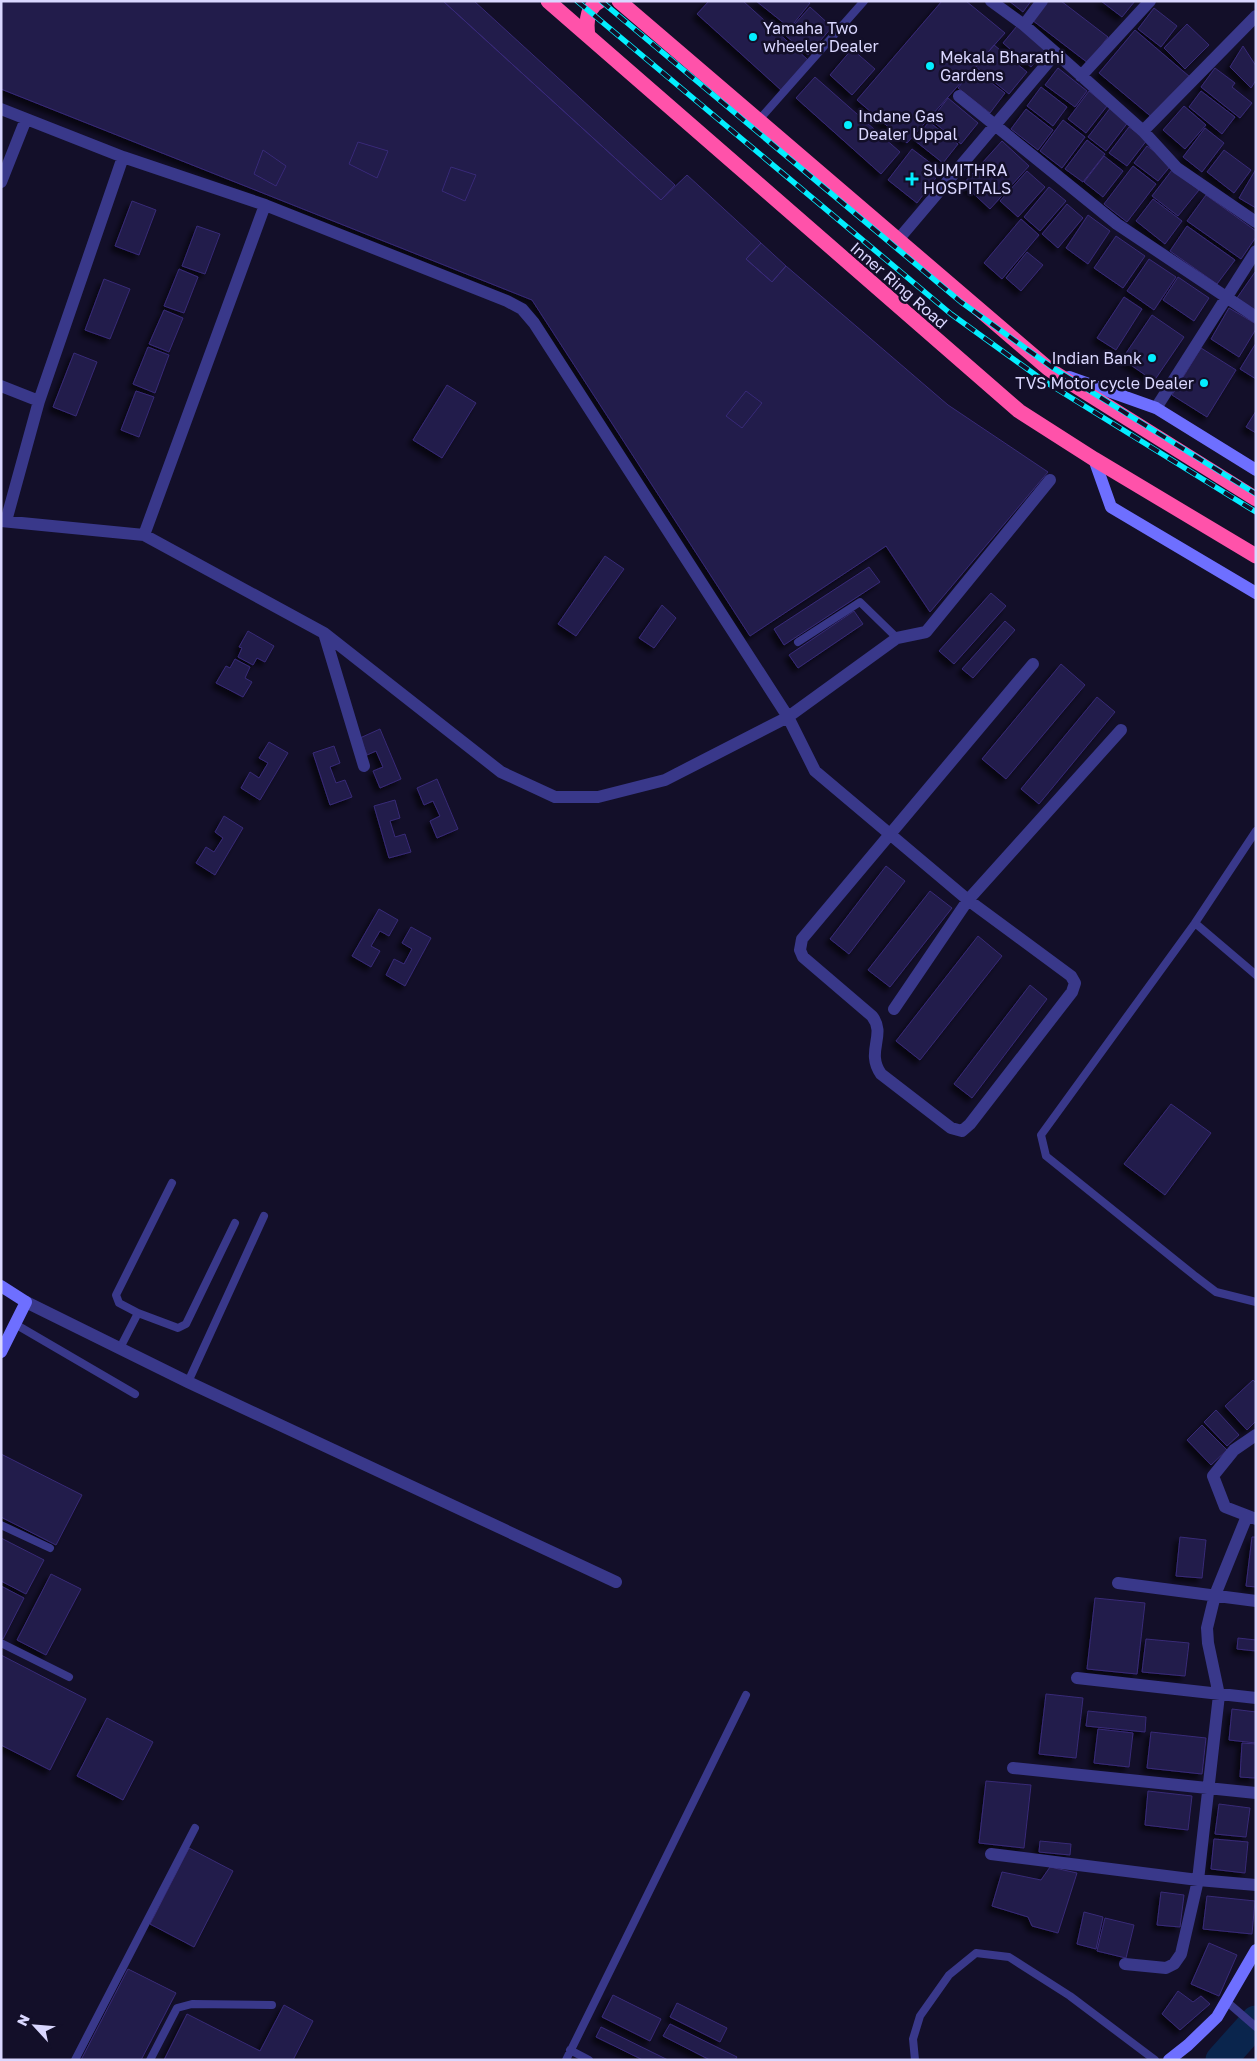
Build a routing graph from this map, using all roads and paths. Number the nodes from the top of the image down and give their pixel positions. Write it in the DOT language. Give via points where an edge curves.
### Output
graph roads {
  1 [pos="548,1"];
  2 [pos="600,1"];
  3 [pos="606,1"];
  4 [pos="619,1"];
  5 [pos="864,1"];
  6 [pos="991,1"];
  7 [pos="1042,1"];
  8 [pos="1150,1"];
  9 [pos="1256,17"];
  10 [pos="643,21"];
  11 [pos="1024,24"];
  12 [pos="588,36"];
  13 [pos="1056,53"];
  14 [pos="1081,76"];
  15 [pos="959,96"];
  16 [pos="1,109"];
  17 [pos="26,119"];
  18 [pos="758,122"];
  19 [pos="995,125"];
  20 [pos="1143,131"];
  21 [pos="123,157"];
  22 [pos="1,182"];
  23 [pos="265,205"];
  24 [pos="1256,222"];
  25 [pos="897,241"];
  26 [pos="1256,251"];
  27 [pos="1227,297"];
  28 [pos="1256,317"];
  29 [pos="1050,370"];
  30 [pos="1,386"];
  31 [pos="38,401"];
  32 [pos="1156,408"];
  33 [pos="1094,459"];
  34 [pos="1256,470"];
  35 [pos="1050,480"];
  36 [pos="1256,499"];
  37 [pos="4,521"];
  38 [pos="144,535"];
  39 [pos="1256,556"];
  40 [pos="1256,593"];
  41 [pos="324,632"];
  42 [pos="898,638"];
  43 [pos="798,642"];
  44 [pos="1033,664"];
  45 [pos="788,717"];
  46 [pos="1121,730"];
  47 [pos="364,766"];
  48 [pos="1256,831"];
  49 [pos="889,835"];
  50 [pos="968,900"];
  51 [pos="1195,923"];
  52 [pos="1256,974"];
  53 [pos="894,1009"];
  54 [pos="172,1183"];
  55 [pos="264,1216"];
  56 [pos="235,1222"];
  57 [pos="1,1286"];
  58 [pos="1,1297"];
  59 [pos="26,1302"];
  60 [pos="1256,1302"];
  61 [pos="138,1313"];
  62 [pos="15,1324"];
  63 [pos="120,1348"];
  64 [pos="1,1352"];
  65 [pos="188,1382"];
  66 [pos="135,1394"];
  67 [pos="1256,1435"];
  68 [pos="1251,1517"];
  69 [pos="1,1525"];
  70 [pos="50,1548"];
  71 [pos="616,1582"];
  72 [pos="1118,1583"];
  73 [pos="1215,1595"];
  74 [pos="1256,1601"];
  75 [pos="1,1643"];
  76 [pos="69,1677"];
  77 [pos="1077,1678"];
  78 [pos="746,1695"];
  79 [pos="1219,1695"];
  80 [pos="1256,1698"];
  81 [pos="1013,1768"];
  82 [pos="1209,1788"];
  83 [pos="1256,1793"];
  84 [pos="195,1828"];
  85 [pos="991,1854"];
  86 [pos="1198,1880"];
  87 [pos="1256,1885"];
  88 [pos="1256,1950"];
  89 [pos="1125,1964"];
  90 [pos="1226,2001"];
  91 [pos="272,2005"];
  92 [pos="1256,2027"];
  93 [pos="570,2050"];
  94 [pos="74,2060"];
  95 [pos="150,2060"];
  96 [pos="566,2060"];
  97 [pos="589,2060"];
  98 [pos="915,2060"];
  99 [pos="1155,2060"];
  100 [pos="1169,2060"];
  1 -- 12 [label="highway, Inner Ring Road"];
  2 -- 12 [label="highway" via="590,10"];
  3 -- 10 [label="highway" via="632,22"];
  4 -- 10 [label="highway, Inner Ring Road"];
  5 -- 18 [label="lane"];
  6 -- 11 [label="street"];
  7 -- 11 [label="street"];
  8 -- 14 [label="street"];
  9 -- 20 [label="street"];
  10 -- 18 [label="highway, Inner Ring Road"];
  11 -- 13 [label="street"];
  12 -- 33 [label="highway, Inner Ring Road" via="1018,411"];
  13 -- 14 [label="street"];
  13 -- 19 [label="street"];
  14 -- 20 [label="street"];
  15 -- 19 [label="street"];
  16 -- 17 [label="street"];
  17 -- 21 [label="street"];
  17 -- 22 [label="street"];
  18 -- 25 [label="highway, Inner Ring Road"];
  19 -- 25 [label="street"];
  19 -- 27 [label="street" via="1117,224"];
  20 -- 24 [label="street" via="1177,168"];
  21 -- 23 [label="street"];
  21 -- 31 [label="street"];
  23 -- 38 [label="street"];
  23 -- 45 [label="street" via="522,309 534,322"];
  25 -- 29 [label="highway, Inner Ring Road"];
  26 -- 27 [label="street"];
  27 -- 28 [label="street"];
  27 -- 32 [label="street"];
  29 -- 32 [label="street"];
  29 -- 36 [label="highway, Inner Ring Road"];
  30 -- 31 [label="street"];
  31 -- 37 [label="street"];
  32 -- 34 [label="street"];
  33 -- 39 [label="highway, Inner Ring Road"];
  33 -- 40 [label="street" via="1111,507"];
  35 -- 42 [label="street" via="926,632"];
  37 -- 38 [label="street"];
  38 -- 41 [label="street"];
  41 -- 45 [label="street" via="501,772 555,797 598,797 665,780"];
  41 -- 47 [label="street"];
  42 -- 43 [label="lane" via="860,602"];
  42 -- 45 [label="street"];
  44 -- 49 [label="street"];
  45 -- 49 [label="street" via="815,771"];
  46 -- 50 [label="street"];
  48 -- 51 [label="lane"];
  49 -- 50 [label="street"];
  49 -- 50 [label="street" via="802,939 800,950 803,958 877,1022 874,1056 881,1074 951,1128 962,1131 1072,992 1075,983 1071,976"];
  50 -- 53 [label="street"];
  51 -- 52 [label="lane"];
  51 -- 60 [label="lane" via="1041,1135 1046,1156 1195,1276 1216,1292"];
  54 -- 61 [label="lane" via="116,1296 119,1303"];
  55 -- 65 [label="lane"];
  56 -- 61 [label="lane" via="186,1324 178,1328"];
  57 -- 59 [label="street"];
  58 -- 59 [label="street"];
  59 -- 62 [label="street"];
  59 -- 63 [label="street"];
  61 -- 63 [label="lane"];
  62 -- 64 [label="street"];
  62 -- 66 [label="lane"];
  63 -- 65 [label="street"];
  65 -- 71 [label="street"];
  67 -- 68 [label="street" via="1234,1450 1213,1476 1225,1507"];
  68 -- 73 [label="street"];
  69 -- 70 [label="lane"];
  72 -- 73 [label="street"];
  73 -- 74 [label="street"];
  73 -- 79 [label="street" via="1207,1628"];
  75 -- 76 [label="lane"];
  77 -- 79 [label="street"];
  78 -- 93 [label="lane"];
  79 -- 80 [label="street"];
  79 -- 82 [label="street"];
  81 -- 82 [label="street"];
  82 -- 83 [label="street"];
  82 -- 86 [label="street"];
  84 -- 94 [label="lane"];
  85 -- 86 [label="street"];
  86 -- 87 [label="street"];
  86 -- 89 [label="street" via="1181,1954 1174,1964 1166,1968"];
  88 -- 90 [label="street"];
  90 -- 92 [label="lane"];
  90 -- 100 [label="street" via="1217,2017"];
  91 -- 95 [label="lane" via="192,2004 177,2008"];
  93 -- 96 [label="lane"];
  93 -- 97 [label="lane"];
  98 -- 99 [label="lane" via="913,2039 920,2016 950,1975 976,1953 1009,1957 1070,1996"];
}
